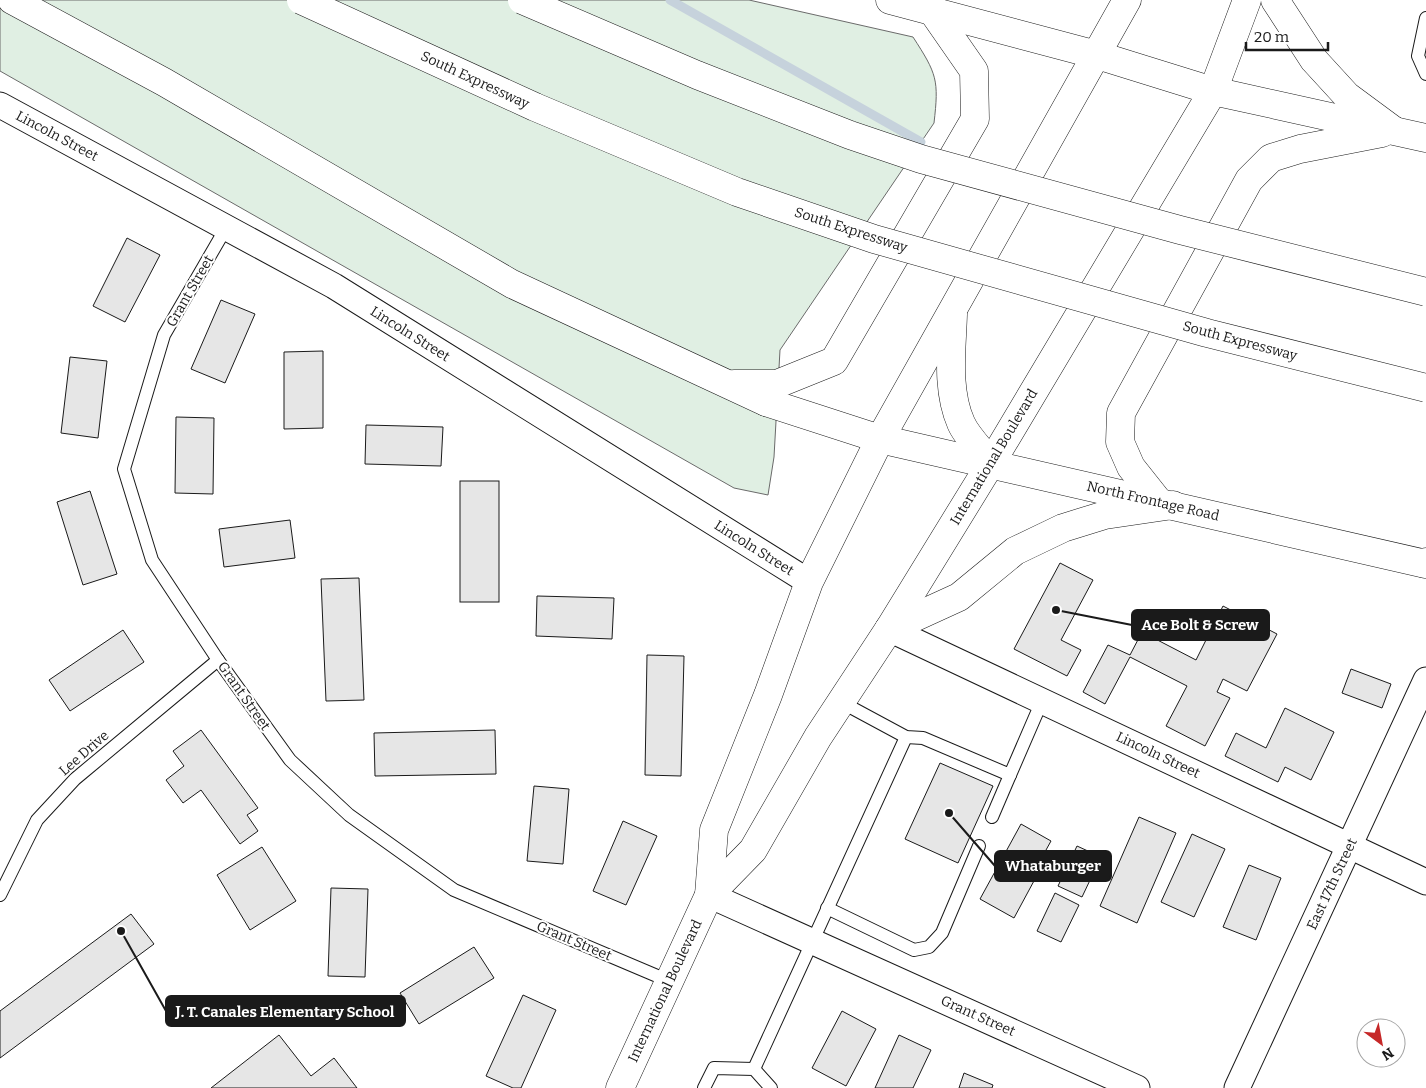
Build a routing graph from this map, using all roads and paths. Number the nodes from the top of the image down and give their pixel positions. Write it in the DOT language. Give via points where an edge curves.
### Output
graph roads {
  1 [pos="12,0"];
  2 [pos="300,0"];
  3 [pos="522,0"];
  4 [pos="890,0"];
  5 [pos="1127,0"];
  6 [pos="1247,0"];
  7 [pos="1275,0"];
  8 [pos="933,12"];
  9 [pos="1426,18"];
  10 [pos="1097,56"];
  11 [pos="1426,74"];
  12 [pos="1213,91"];
  13 [pos="0,105"];
  14 [pos="1393,130"];
  15 [pos="1426,138"];
  16 [pos="226,228"];
  17 [pos="1426,292"];
  18 [pos="953,310"];
  19 [pos="1426,388"];
  20 [pos="772,393"];
  21 [pos="880,439"];
  22 [pos="992,463"];
  23 [pos="1166,503"];
  24 [pos="1425,563"];
  25 [pos="809,582"];
  26 [pos="889,628"];
  27 [pos="218,660"];
  28 [pos="1426,680"];
  29 [pos="1042,701"];
  30 [pos="841,702"];
  31 [pos="906,737"];
  32 [pos="1010,775"];
  33 [pos="992,817"];
  34 [pos="1350,845"];
  35 [pos="979,846"];
  36 [pos="1426,882"];
  37 [pos="0,895"];
  38 [pos="709,895"];
  39 [pos="827,908"];
  40 [pos="812,942"];
  41 [pos="669,981"];
  42 [pos="754,1069"];
  43 [pos="620,1088"];
  44 [pos="704,1088"];
  45 [pos="771,1088"];
  46 [pos="1137,1088"];
  47 [pos="1237,1088"];
  1 -- 20 [label="main road" via="164,82 512,284 727,384"];
  2 -- 19 [label="main road, South Expressway, bridge" via="535,107 737,192 874,239 1207,333"];
  3 -- 17 [label="main road, bridge" via="696,76 921,159 1180,230"];
  4 -- 8 [label="main road"];
  5 -- 10 [label="main road, International Boulevard"];
  6 -- 12 [label="main road, International Boulevard"];
  7 -- 14 [label="main road" via="1314,60 1347,96"];
  8 -- 10 [label="main road"];
  8 -- 20 [label="main road" via="974,71 975,119 834,361"];
  9 -- 11 [label="lane" via="1418,56"];
  10 -- 12 [label="main road"];
  10 -- 18 [label="main road, International Boulevard"];
  12 -- 14 [label="main road"];
  12 -- 22 [label="main road, International Boulevard"];
  13 -- 16 [label="street, Lincoln Street"];
  14 -- 15 [label="main road"];
  14 -- 23 [label="main road" via="1271,158 1249,180 1121,413 1120,442 1131,467"];
  16 -- 25 [label="street, Lincoln Street" via="334,286"];
  16 -- 27 [label="lane, Grant Street" via="164,335 124,469 152,560"];
  18 -- 21 [label="main road, International Boulevard"];
  18 -- 22 [label="main road" via="951,369 954,398 961,424"];
  20 -- 21 [label="main road, North Frontage Road"];
  21 -- 22 [label="main road, North Frontage Road"];
  21 -- 25 [label="main road, International Boulevard"];
  22 -- 23 [label="main road, North Frontage Road"];
  22 -- 26 [label="main road, International Boulevard"];
  23 -- 24 [label="main road, North Frontage Road"];
  23 -- 26 [label="main road" via="1105,515 1063,528 1015,551 959,597"];
  25 -- 38 [label="main road, International Boulevard" via="714,830"];
  26 -- 29 [label="street, Lincoln Street"];
  26 -- 30 [label="main road, International Boulevard"];
  27 -- 37 [label="lane, Lee Drive" via="75,779 37,820"];
  27 -- 41 [label="lane, Grant Street" via="290,760 349,815 414,862 454,890"];
  28 -- 34 [label="street, East 17th Street"];
  29 -- 32 [label="lane"];
  29 -- 34 [label="street, Lincoln Street"];
  30 -- 31 [label="lane"];
  30 -- 38 [label="main road, International Boulevard" via="753,850"];
  31 -- 32 [label="lane" via="923,738"];
  31 -- 39 [label="lane"];
  32 -- 33 [label="lane"];
  34 -- 36 [label="street, Lincoln Street"];
  34 -- 47 [label="street, East 17th Street"];
  35 -- 39 [label="lane" via="942,933 929,948 914,950"];
  38 -- 40 [label="street, Grant Street"];
  38 -- 41 [label="main road, International Boulevard"];
  39 -- 40 [label="lane"];
  40 -- 42 [label="lane"];
  40 -- 46 [label="street, Grant Street"];
  41 -- 43 [label="main road, International Boulevard"];
  42 -- 44 [label="lane" via="714,1068"];
  42 -- 45 [label="lane"];
}
